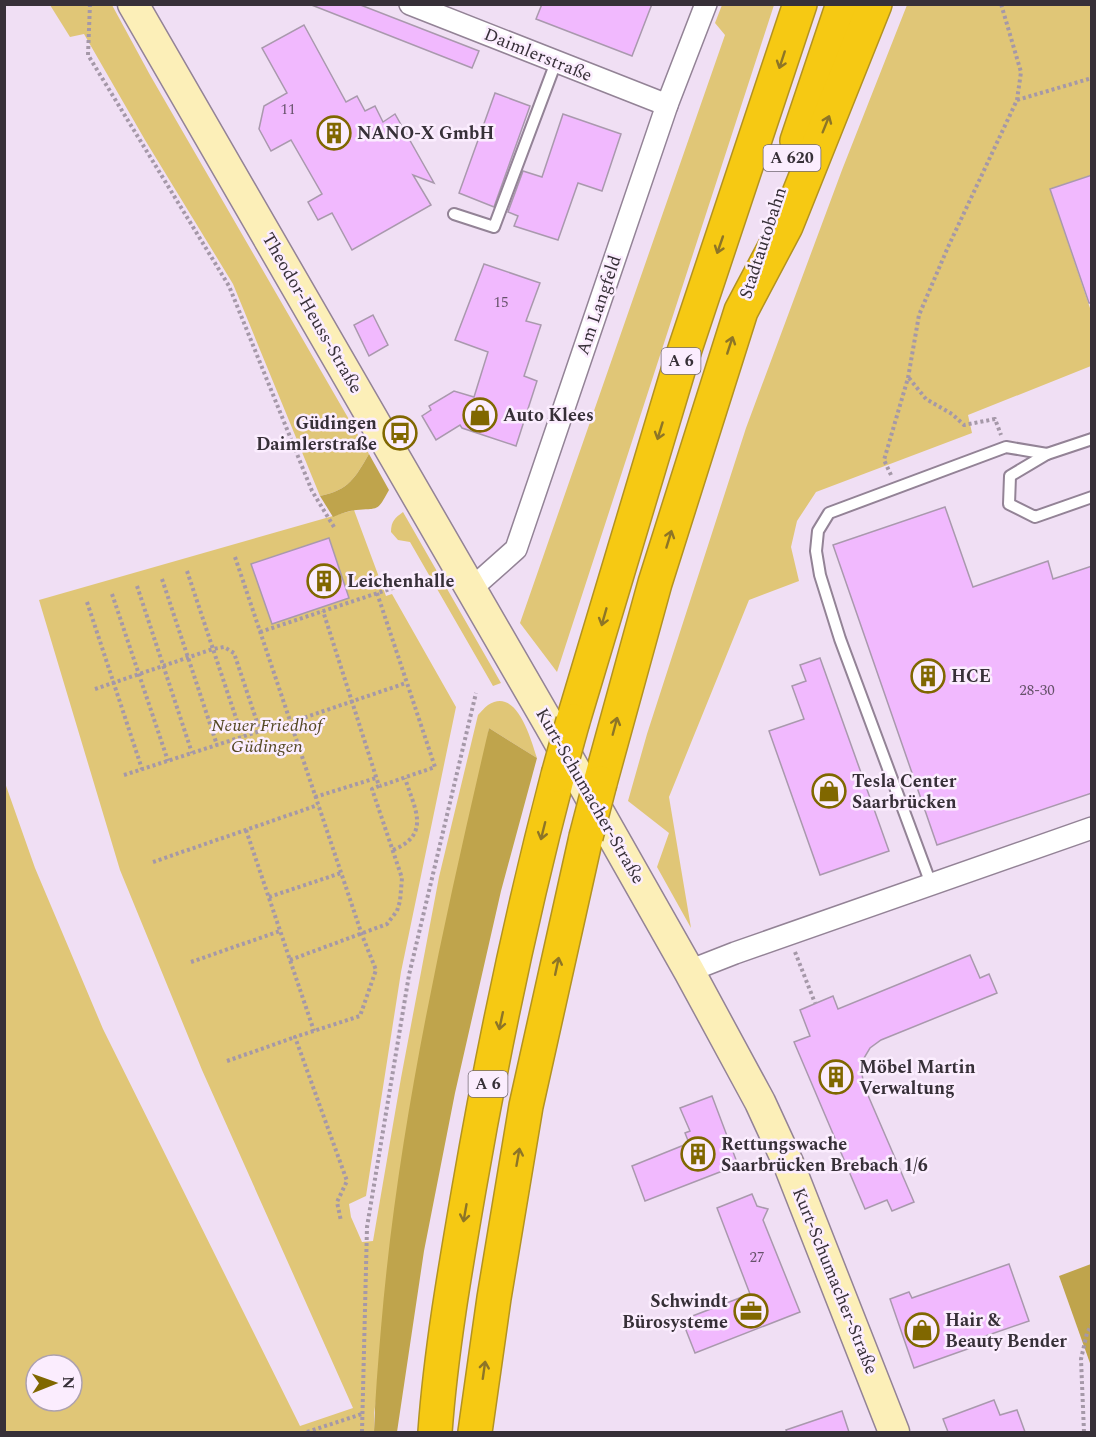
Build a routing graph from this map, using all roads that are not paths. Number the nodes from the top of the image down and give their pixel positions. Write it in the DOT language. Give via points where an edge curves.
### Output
graph roads {
  1 [pos="133,4"];
  2 [pos="410,4"];
  3 [pos="706,4"];
  4 [pos="800,4"];
  5 [pos="843,4"];
  6 [pos="875,4"];
  7 [pos="556,62"];
  8 [pos="667,105"];
  9 [pos="454,214"];
  10 [pos="741,311"];
  11 [pos="1092,439"];
  12 [pos="1047,454"];
  13 [pos="1092,497"];
  14 [pos="471,589"];
  15 [pos="490,622"];
  16 [pos="1092,828"];
  17 [pos="931,884"];
  18 [pos="689,971"];
  19 [pos="438,1398"];
  20 [pos="430,1432"];
  21 [pos="435,1432"];
  22 [pos="474,1432"];
  23 [pos="894,1432"];
  1 -- 14 [label="street, Theodor-Heuss-Straße"];
  2 -- 7 [label="street, Daimlerstraße"];
  3 -- 8 [label="street, Am Langfeld"];
  4 -- 19 [label="highway, A 6, one-way, bridge" via="681,362 558,775 520,925 484,1102"];
  5 -- 10 [label="highway, Stadtautobahn / A 620"];
  10 -- 6 [label="highway, A 6, one-way" via="786,226"];
  7 -- 8 [label="street, Daimlerstraße"];
  7 -- 9 [label="lane" via="494,227"];
  8 -- 14 [label="street, Am Langfeld" via="516,549"];
  22 -- 10 [label="highway, A 6, one-way, bridge" via="526,1106 586,837 655,583"];
  11 -- 12 [label="lane"];
  12 -- 13 [label="lane" via="1011,476 1009,504 1035,517"];
  12 -- 17 [label="lane" via="1006,447 830,513 818,531 820,575 840,639"];
  14 -- 15 [label="street, Theodor-Heuss-Straße"];
  15 -- 18 [label="street, Kurt-Schumacher-Straße"];
  16 -- 17 [label="street"];
  17 -- 18 [label="street"];
  18 -- 23 [label="street, Kurt-Schumacher-Straße" via="760,1102 789,1166"];
  19 -- 20 [label="highway"];
  19 -- 21 [label="highway, A 6"];
}
